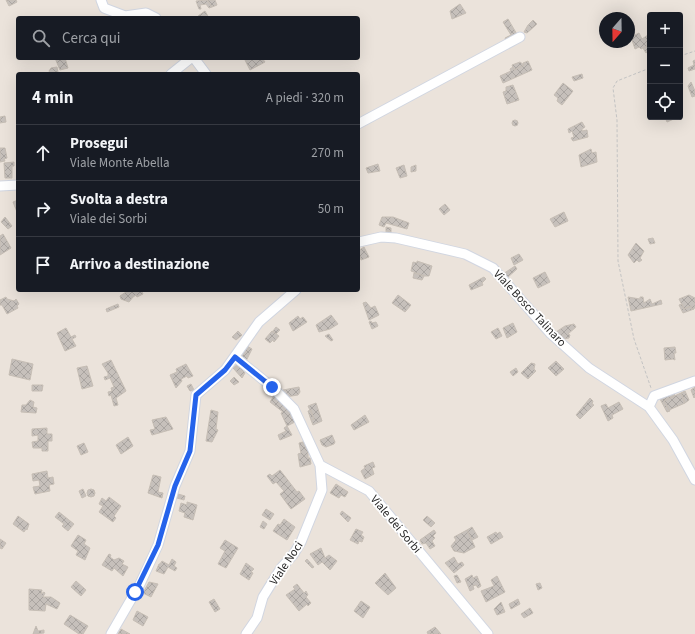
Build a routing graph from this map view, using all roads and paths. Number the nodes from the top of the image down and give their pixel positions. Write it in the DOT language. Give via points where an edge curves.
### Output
graph roads {
  1 [pos="101,0"];
  2 [pos="125,16"];
  3 [pos="125,16"];
  4 [pos="152,16"];
  5 [pos="520,37"];
  6 [pos="695,51"];
  7 [pos="683,55"];
  8 [pos="188,60"];
  9 [pos="196,60"];
  10 [pos="647,69"];
  11 [pos="174,72"];
  12 [pos="204,72"];
  13 [pos="360,123"];
  14 [pos="16,185"];
  15 [pos="0,186"];
  16 [pos="360,242"];
  17 [pos="294,292"];
  18 [pos="235,357"];
  19 [pos="695,381"];
  20 [pos="654,396"];
  21 [pos="650,407"];
  22 [pos="320,465"];
  23 [pos="695,480"];
  24 [pos="112,634"];
  25 [pos="246,634"];
  26 [pos="488,634"];
  1 -- 3 [label="street" via="104,8"];
  2 -- 4 [label="street" via="146,13"];
  5 -- 13 [label="street"];
  6 -- 7 [label="path"];
  8 -- 11 [label="street"];
  9 -- 12 [label="street"];
  10 -- 20 [label="path" via="617,81 613,88 616,120 618,261 634,339"];
  14 -- 15 [label="street"];
  16 -- 21 [label="street, Viale Bosco Talinaro" via="381,237 396,238 465,254 494,268 551,334 589,368"];
  17 -- 18 [label="street" via="259,322"];
  18 -- 22 [label="street" via="294,409"];
  18 -- 24 [label="street" via="225,370 196,395 190,451 175,486 158,545"];
  19 -- 20 [label="street"];
  20 -- 21 [label="street"];
  21 -- 23 [label="street, Viale Bosco Talinaro" via="673,440"];
  22 -- 25 [label="street, Viale Noci" via="322,490 301,542 263,597 257,618"];
  22 -- 26 [label="street, Viale dei Sorbi" via="369,491"];
}
